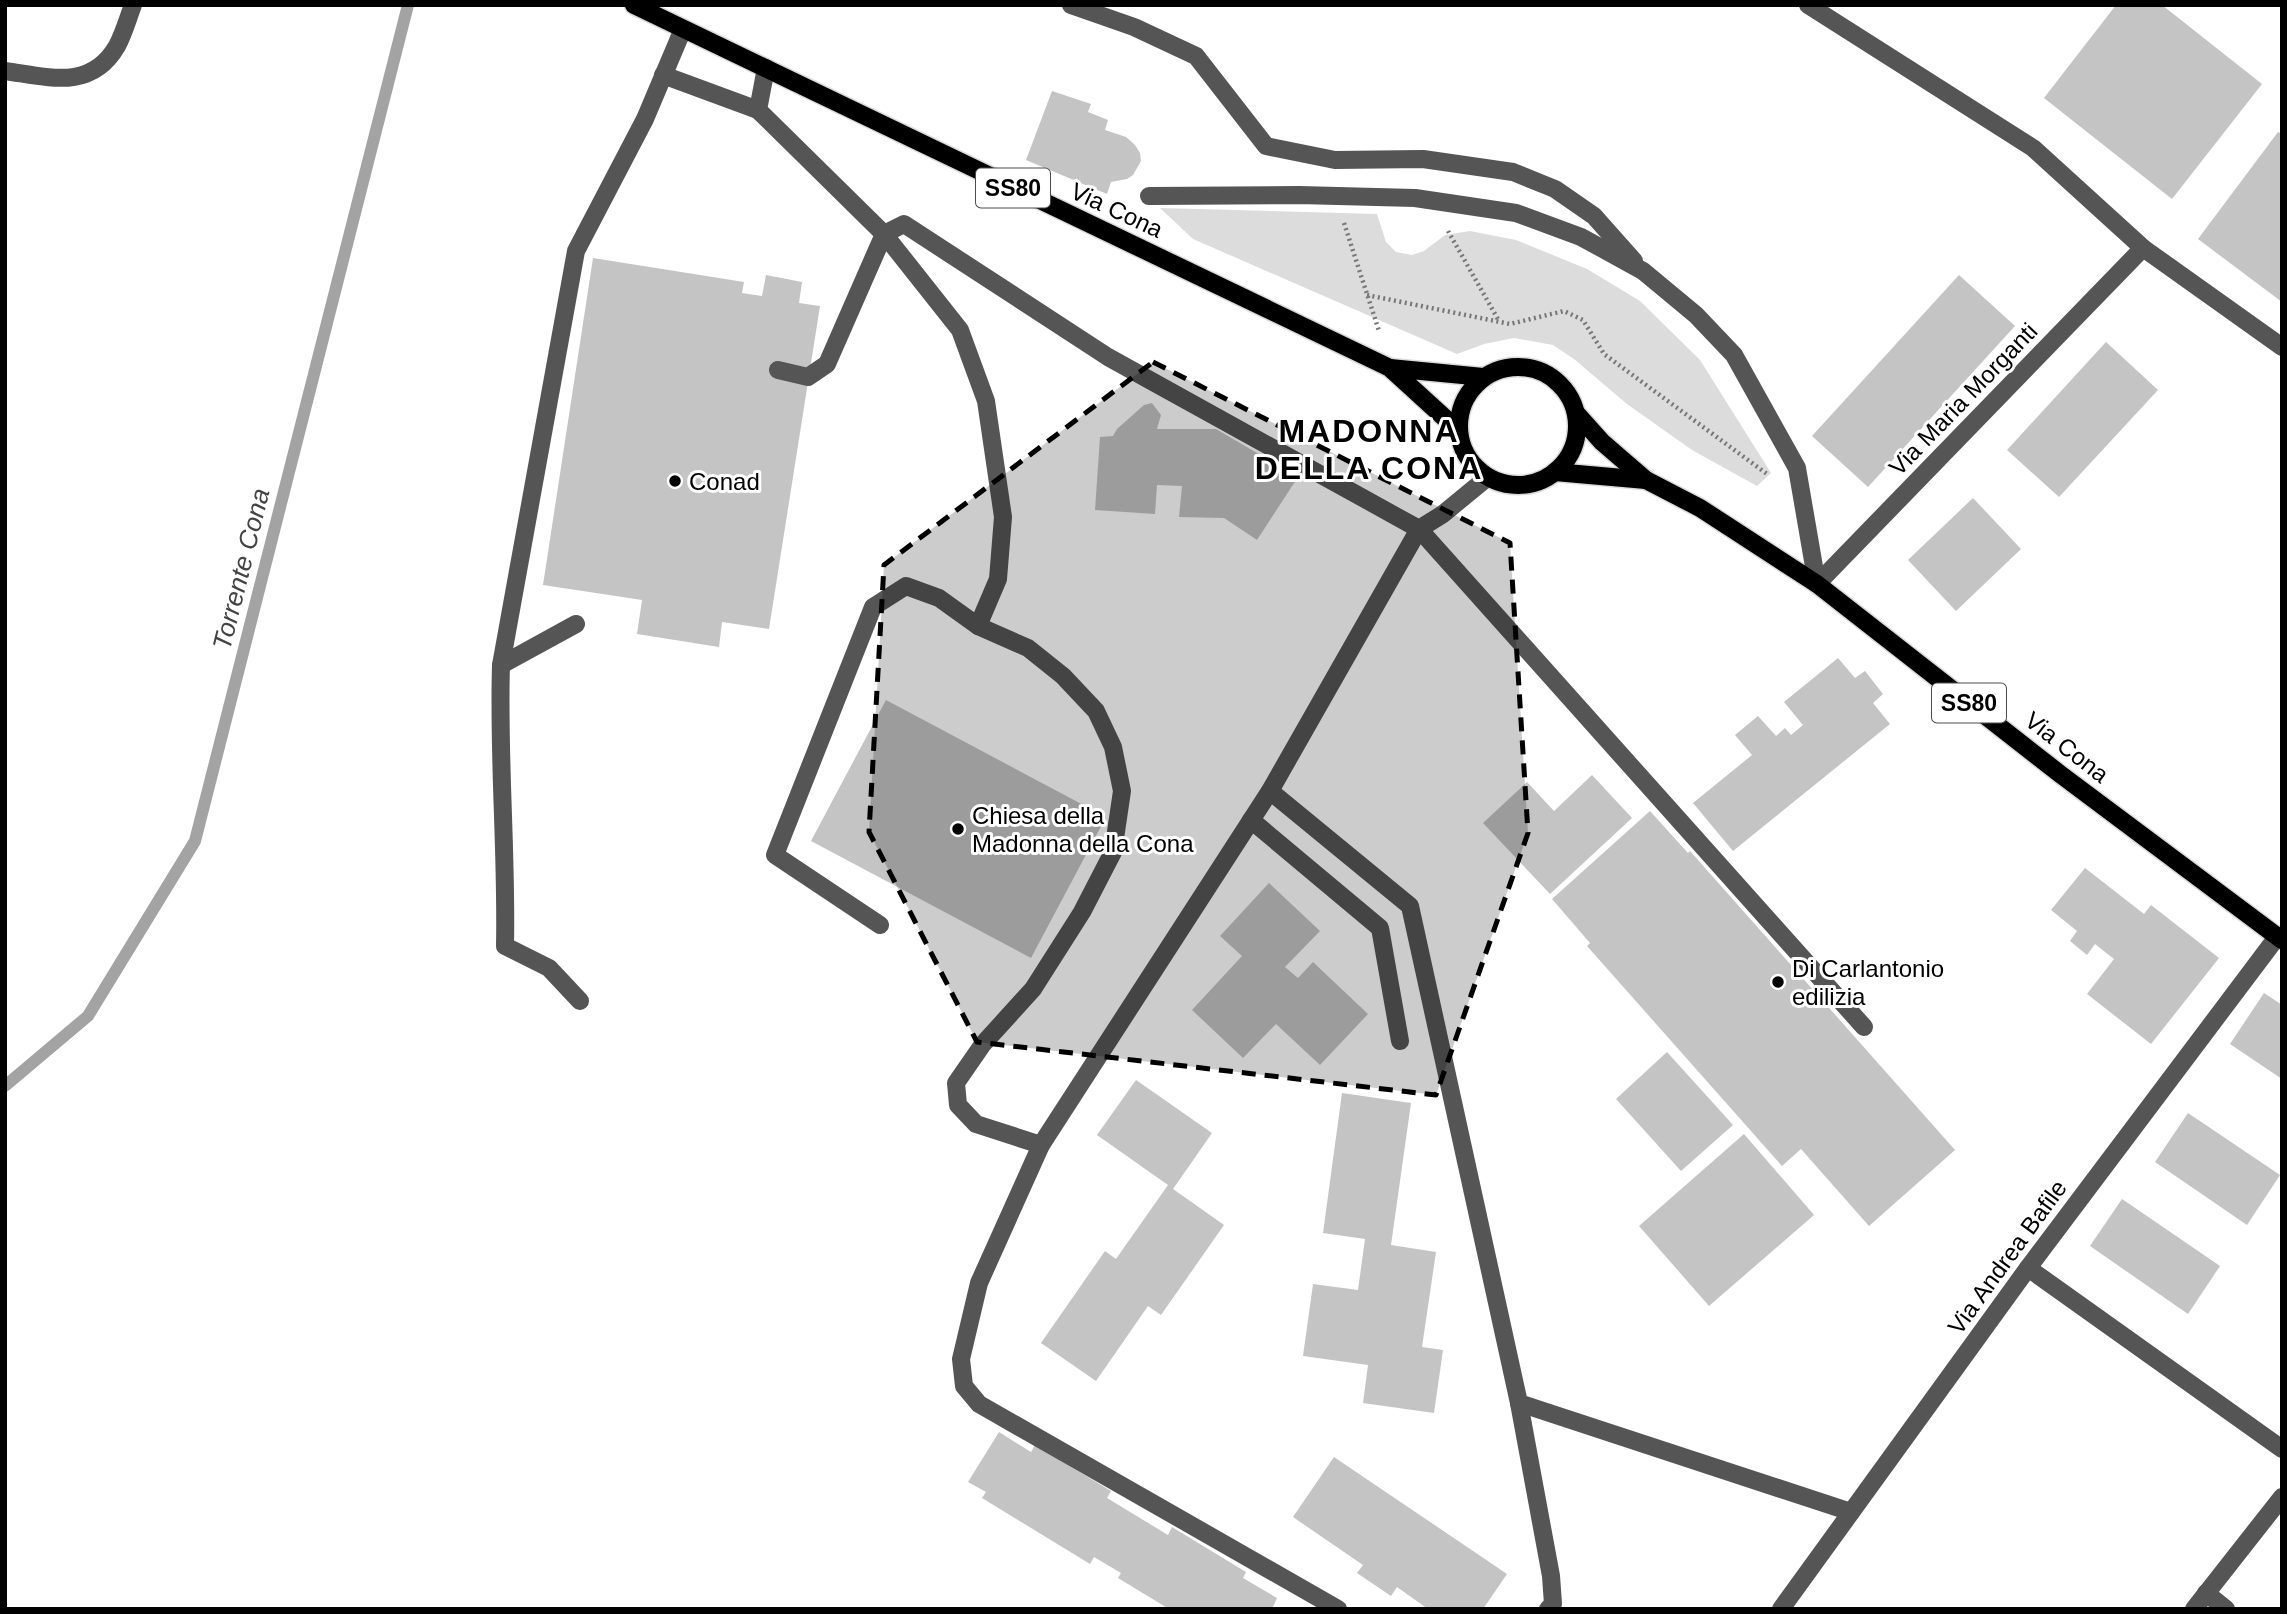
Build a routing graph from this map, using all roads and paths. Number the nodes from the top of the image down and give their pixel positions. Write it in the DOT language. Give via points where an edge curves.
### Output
graph roads {
  1 [pos="133,5"];
  2 [pos="1071,5"];
  3 [pos="1808,5"];
  4 [pos="635,6"];
  5 [pos="684,29"];
  6 [pos="766,68"];
  7 [pos="5,71"];
  8 [pos="663,75"];
  9 [pos="758,110"];
  10 [pos="1335,195"];
  11 [pos="1149,196"];
  12 [pos="1430,201"];
  13 [pos="884,234"];
  14 [pos="2144,248"];
  15 [pos="1643,271"];
  16 [pos="1367,295"];
  17 [pos="1499,322"];
  18 [pos="2282,347"];
  19 [pos="1390,368"];
  20 [pos="778,370"];
  21 [pos="1483,377"];
  22 [pos="1576,412"];
  23 [pos="1460,437"];
  24 [pos="1555,472"];
  25 [pos="1488,477"];
  26 [pos="1646,480"];
  27 [pos="1802,500"];
  28 [pos="1419,529"];
  29 [pos="1817,584"];
  30 [pos="576,624"];
  31 [pos="978,626"];
  32 [pos="501,665"];
  33 [pos="1270,791"];
  34 [pos="1251,820"];
  35 [pos="880,925"];
  36 [pos="2279,939"];
  37 [pos="580,1002"];
  38 [pos="1864,1027"];
  39 [pos="1400,1041"];
  40 [pos="1041,1145"];
  41 [pos="2028,1268"];
  42 [pos="1519,1403"];
  43 [pos="2282,1449"];
  44 [pos="2282,1497"];
  45 [pos="1851,1512"];
  46 [pos="2206,1593"];
  47 [pos="1338,1609"];
  48 [pos="1548,1609"];
  49 [pos="1781,1609"];
  50 [pos="2194,1609"];
  51 [pos="2226,1609"];
  1 -- 7 [label="street" via="117,46 99,68 76,78"];
  2 -- 15 [label="street" via="1134,27 1196,57 1266,146 1335,160 1423,159 1513,172 1555,189 1594,216"];
  3 -- 14 [label="street" via="2033,148"];
  4 -- 5 [label="main road, Via Cona / SS80"];
  5 -- 6 [label="main road, Via Cona / SS80"];
  5 -- 8 [label="street"];
  6 -- 9 [label="street"];
  6 -- 19 [label="main road, Via Cona / SS80"];
  8 -- 9 [label="street"];
  8 -- 32 [label="street" via="576,251"];
  9 -- 13 [label="street"];
  10 -- 11 [label="street"];
  10 -- 12 [label="street"];
  10 -- 16 [label="path"];
  12 -- 15 [label="street" via="1516,213 1581,237"];
  12 -- 17 [label="path"];
  13 -- 20 [label="street" via="827,364 808,377"];
  13 -- 28 [label="street" via="904,224 1108,357"];
  13 -- 31 [label="street" via="960,330 986,401 1003,517 998,579"];
  14 -- 18 [label="street"];
  14 -- 29 [label="street, Via Maria Morganti"];
  15 -- 27 [label="street" via="1696,315 1734,355 1797,468"];
  16 -- 17 [label="path"];
  16 -- 19 [label="path"];
  17 -- 27 [label="path" via="1510,324 1564,310 1583,320 1604,354"];
  19 -- 21 [label="main road, Via Cona / SS80"];
  19 -- 23 [label="main road, Via Cona / SS80"];
  21 -- 22 [label="main road, SS80" via="1500,368 1539,370 1556,379"];
  21 -- 23 [label="main road" via="1460,410"];
  22 -- 24 [label="main road" via="1572,451"];
  22 -- 26 [label="main road, Via Cona / SS80"];
  23 -- 25 [label="main road, SS80" via="1469,460"];
  24 -- 25 [label="main road, SS80" via="1530,484 1508,484"];
  24 -- 26 [label="main road, Via Cona / SS80"];
  25 -- 28 [label="street"];
  26 -- 29 [label="main road, Via Cona / SS80" via="1700,508"];
  27 -- 29 [label="street"];
  28 -- 33 [label="street"];
  28 -- 38 [label="street"];
  29 -- 36 [label="main road, Via Cona / SS80"];
  30 -- 32 [label="street"];
  31 -- 35 [label="street" via="939,598 906,586 873,607 775,855"];
  31 -- 40 [label="street" via="1028,648 1096,711 1114,747 1122,791 1112,852 1082,912 1033,989 983,1044 956,1083 958,1105 976,1124"];
  32 -- 37 [label="street" via="505,946 549,968"];
  33 -- 34 [label="street"];
  33 -- 42 [label="street" via="1410,906"];
  34 -- 39 [label="street" via="1380,928"];
  34 -- 40 [label="street"];
  36 -- 41 [label="street, Via Andrea Bafile"];
  40 -- 47 [label="street" via="979,1283 961,1359 964,1386 979,1404"];
  41 -- 43 [label="street"];
  41 -- 45 [label="street, Via Andrea Bafile"];
  42 -- 45 [label="street"];
  42 -- 48 [label="street" via="1550,1576 1553,1604"];
  44 -- 46 [label="street"];
  45 -- 49 [label="street, Via Andrea Bafile"];
  46 -- 50 [label="street"];
  46 -- 51 [label="street"];
}
